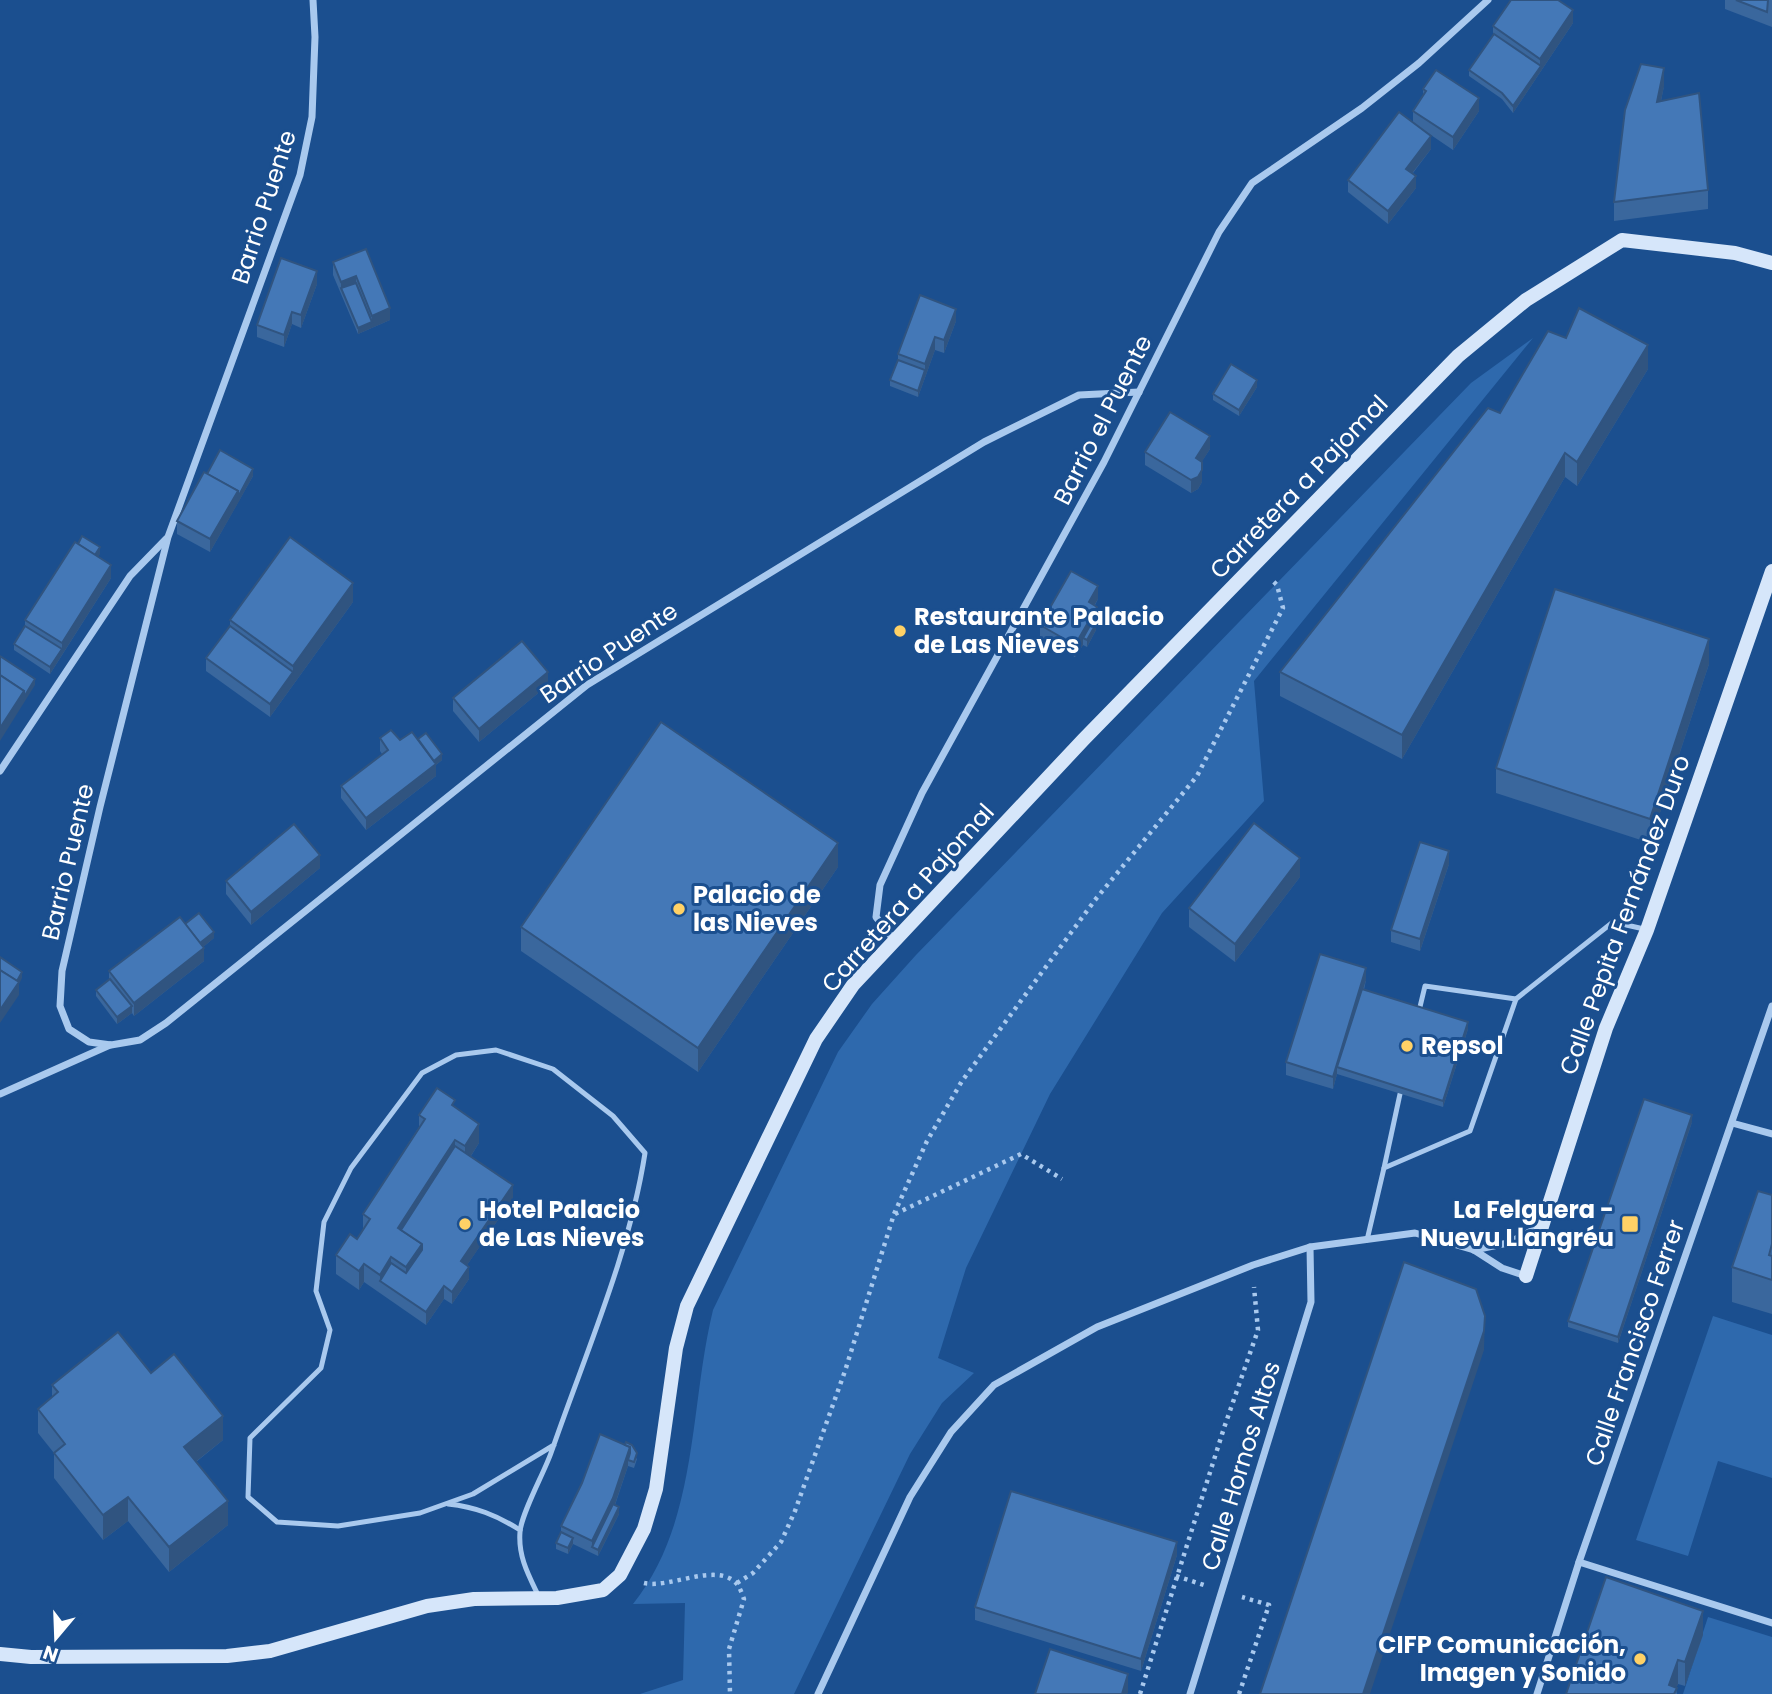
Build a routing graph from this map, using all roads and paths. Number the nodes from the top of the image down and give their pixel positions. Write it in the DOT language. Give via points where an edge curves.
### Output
graph roads {
  1 [pos="313,0"];
  2 [pos="1488,0"];
  3 [pos="1772,263"];
  4 [pos="1139,392"];
  5 [pos="168,537"];
  6 [pos="1256,564"];
  7 [pos="1772,571"];
  8 [pos="0,771"];
  9 [pos="1647,930"];
  10 [pos="895,941"];
  11 [pos="1516,999"];
  12 [pos="1772,1006"];
  13 [pos="1419,1013"];
  14 [pos="111,1045"];
  15 [pos="0,1094"];
  16 [pos="1401,1094"];
  17 [pos="1732,1123"];
  18 [pos="1772,1134"];
  19 [pos="1384,1168"];
  20 [pos="1062,1179"];
  21 [pos="894,1214"];
  22 [pos="1540,1227"];
  23 [pos="1367,1240"];
  24 [pos="1310,1247"];
  25 [pos="1475,1250"];
  26 [pos="1253,1265"];
  27 [pos="1525,1276"];
  28 [pos="554,1445"];
  29 [pos="447,1503"];
  30 [pos="520,1530"];
  31 [pos="1579,1562"];
  32 [pos="620,1576"];
  33 [pos="737,1584"];
  34 [pos="540,1599"];
  35 [pos="1269,1605"];
  36 [pos="1772,1623"];
  37 [pos="0,1654"];
  38 [pos="730,1694"];
  39 [pos="818,1694"];
  40 [pos="1140,1694"];
  41 [pos="1190,1694"];
  42 [pos="1239,1694"];
  43 [pos="1537,1694"];
  1 -- 5 [label="street, Barrio Puente" via="312,117 300,175"];
  2 -- 4 [label="street, Barrio el Puente" via="1362,108 1252,183 1219,232"];
  3 -- 6 [label="street, Carretera a Pajomal" via="1735,253 1622,240 1526,300 1458,356"];
  4 -- 10 [label="street, Barrio el Puente" via="922,793 880,885 876,917"];
  4 -- 14 [label="street, Barrio Puente" via="1079,396 984,442 587,685 166,1023 141,1040"];
  5 -- 8 [label="street, Barrio Puente" via="130,576"];
  5 -- 14 [label="street, Barrio Puente" via="62,971 60,1006 69,1029 89,1042"];
  6 -- 10 [label="street, Carretera a Pajomal"];
  6 -- 21 [label="path" via="1277,585 1283,608 1197,776 1095,900 962,1081"];
  7 -- 9 [label="street, Calle Pepita Fernández Duro"];
  9 -- 11 [label="lane" via="1613,922"];
  9 -- 22 [label="street, Calle Pepita Fernández Duro" via="1606,1028"];
  10 -- 32 [label="street, Carretera a Pajomal" via="853,985 816,1039 687,1306 676,1348 656,1489 644,1530"];
  11 -- 13 [label="lane" via="1425,986"];
  11 -- 19 [label="lane" via="1470,1131"];
  12 -- 17 [label="street, Calle Francisco Ferrer"];
  14 -- 15 [label="street, Barrio Puente"];
  16 -- 19 [label="lane"];
  17 -- 18 [label="street"];
  17 -- 31 [label="street, Calle Francisco Ferrer"];
  19 -- 23 [label="lane"];
  20 -- 21 [label="path" via="1021,1154"];
  21 -- 33 [label="path" via="795,1511 781,1542"];
  22 -- 25 [label="street" via="1508,1243"];
  22 -- 27 [label="street, Calle Pepita Fernández Duro"];
  23 -- 24 [label="street"];
  23 -- 25 [label="street" via="1415,1233"];
  24 -- 26 [label="street"];
  24 -- 41 [label="street, Calle Hornos Altos" via="1311,1302"];
  25 -- 27 [label="street" via="1502,1268"];
  26 -- 39 [label="street" via="1097,1327 994,1385 951,1432 910,1497"];
  26 -- 40 [label="path" via="1258,1330"];
  28 -- 29 [label="lane" via="473,1494"];
  28 -- 29 [label="lane" via="609,1292 638,1195 645,1153 613,1116 554,1069 496,1050 456,1055 422,1073 351,1168 324,1222 316,1291 330,1330 321,1368 250,1438 248,1497 277,1522 338,1525 420,1513"];
  28 -- 30 [label="lane"];
  29 -- 30 [label="lane" via="496,1514"];
  30 -- 34 [label="lane" via="521,1558"];
  31 -- 36 [label="street"];
  31 -- 43 [label="street, Calle Francisco Ferrer"];
  32 -- 33 [label="path" via="649,1584 725,1577"];
  32 -- 34 [label="street" via="603,1590"];
  33 -- 38 [label="path" via="744,1598 729,1649"];
  34 -- 37 [label="street" via="474,1599 427,1606 270,1651 227,1656"];
  35 -- 42 [label="path"];
}
